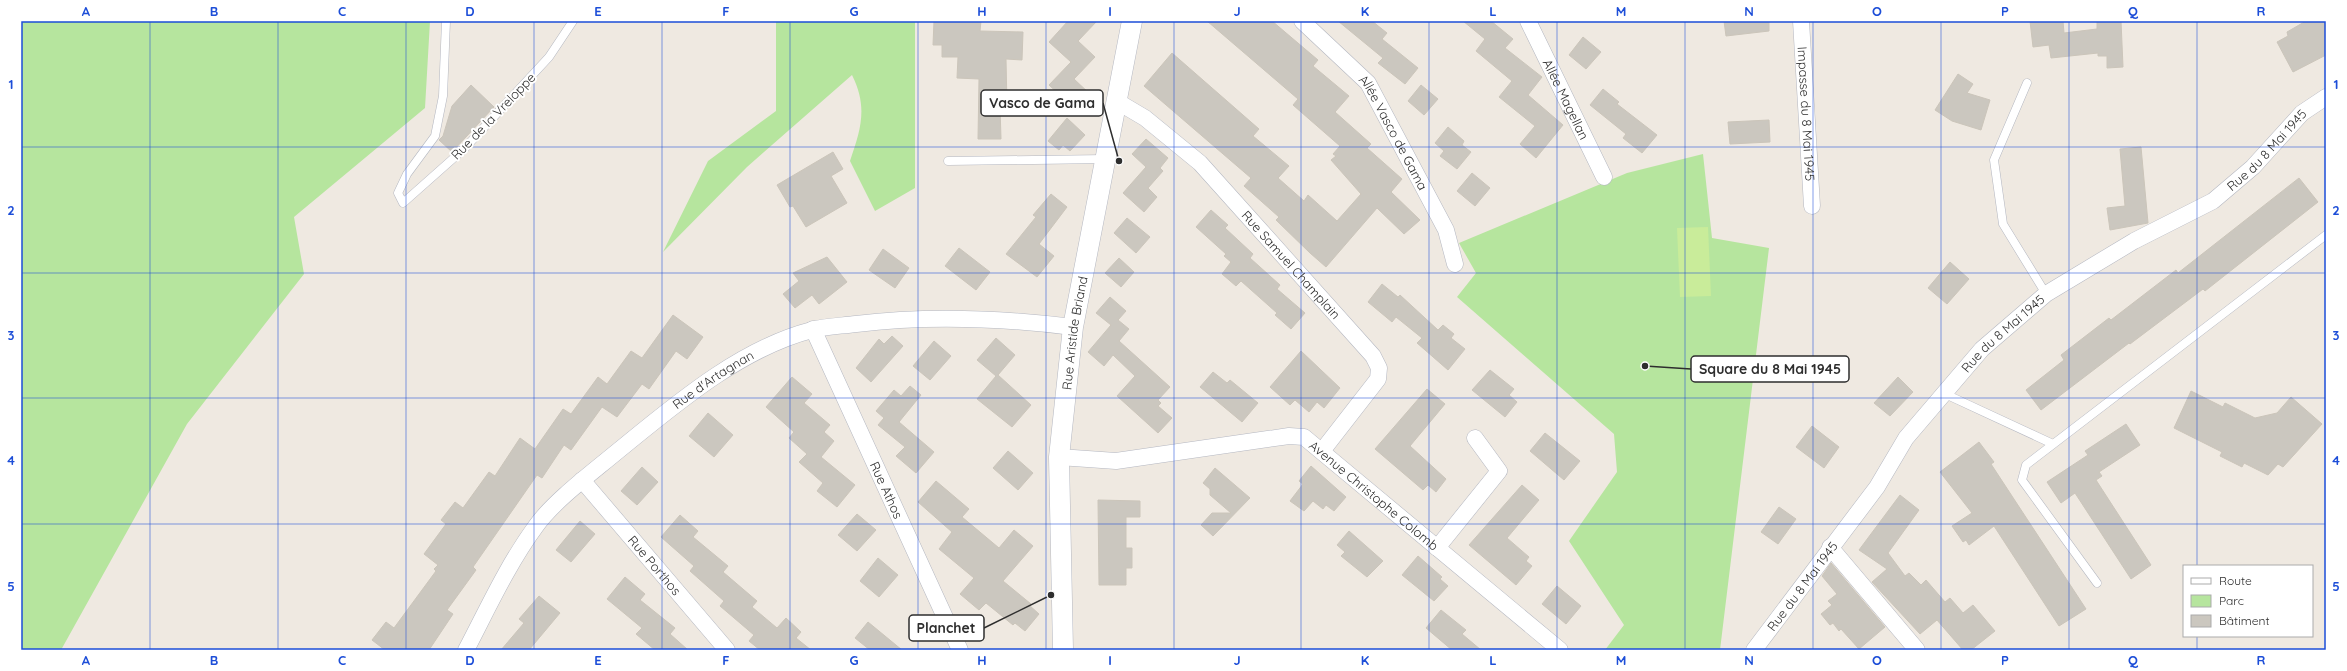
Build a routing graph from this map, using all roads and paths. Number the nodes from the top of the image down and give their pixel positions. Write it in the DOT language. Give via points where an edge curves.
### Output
graph roads {
  1 [pos="446,21"];
  2 [pos="573,21"];
  3 [pos="1132,21"];
  4 [pos="1302,21"];
  5 [pos="1528,21"];
  6 [pos="1801,21"];
  7 [pos="2027,83"];
  8 [pos="2326,97"];
  9 [pos="1118,102"];
  10 [pos="1106,159"];
  11 [pos="948,161"];
  12 [pos="1604,177"];
  13 [pos="1812,206"];
  14 [pos="2326,235"];
  15 [pos="1455,264"];
  16 [pos="2046,294"];
  17 [pos="1073,326"];
  18 [pos="814,329"];
  19 [pos="1943,393"];
  20 [pos="1475,438"];
  21 [pos="2053,444"];
  22 [pos="1322,451"];
  23 [pos="1059,458"];
  24 [pos="582,480"];
  25 [pos="1830,547"];
  26 [pos="1437,548"];
  27 [pos="2098,583"];
  28 [pos="466,650"];
  29 [pos="728,650"];
  30 [pos="960,650"];
  31 [pos="1063,650"];
  32 [pos="1560,650"];
  33 [pos="1754,650"];
  34 [pos="1917,650"];
  1 -- 2 [label="lane, Rue de la Vreloppe" via="443,96 435,136 407,174 398,192 403,203 465,148 549,58"];
  3 -- 9 [label="street, Rue Aristide Briand"];
  4 -- 15 [label="street, Allée Vasco de Gama" via="1368,83 1446,230"];
  5 -- 12 [label="street, Allée Magellan"];
  6 -- 13 [label="street, Impasse du 8 Mai 1945"];
  7 -- 16 [label="lane" via="1994,160 2003,224"];
  8 -- 16 [label="street, Rue du 8 Mai 1945" via="2302,113 2253,167 2213,201 2134,241"];
  9 -- 10 [label="street, Rue Aristide Briand"];
  9 -- 22 [label="street, Rue Samuel Champlain" via="1145,118 1200,163 1373,356 1378,368 1378,379"];
  10 -- 11 [label="lane"];
  10 -- 17 [label="street, Rue Aristide Briand"];
  14 -- 21 [label="lane"];
  16 -- 19 [label="street, Rue du 8 Mai 1945" via="1982,349"];
  17 -- 18 [label="street, Rue d'Artagnan" via="986,319 894,319"];
  17 -- 23 [label="street, Rue Aristide Briand"];
  18 -- 24 [label="street, Rue d'Artagnan" via="790,336 745,358 682,399"];
  18 -- 30 [label="street, Rue Athos"];
  19 -- 21 [label="lane"];
  19 -- 25 [label="street, Rue du 8 Mai 1945" via="1906,438 1877,487"];
  20 -- 26 [label="street" via="1499,471"];
  21 -- 27 [label="lane" via="2026,465 2022,480"];
  22 -- 23 [label="street, Avenue Christophe Colomb" via="1304,437 1289,436 1116,462"];
  22 -- 26 [label="street, Avenue Christophe Colomb"];
  23 -- 31 [label="street, Rue Aristide Briand"];
  24 -- 28 [label="street, Rue d'Artagnan" via="537,524 502,579"];
  24 -- 29 [label="street, Rue Porthos"];
  25 -- 33 [label="street, Rue du 8 Mai 1945"];
  25 -- 34 [label="street"];
  26 -- 32 [label="street, Avenue Christophe Colomb"];
}
